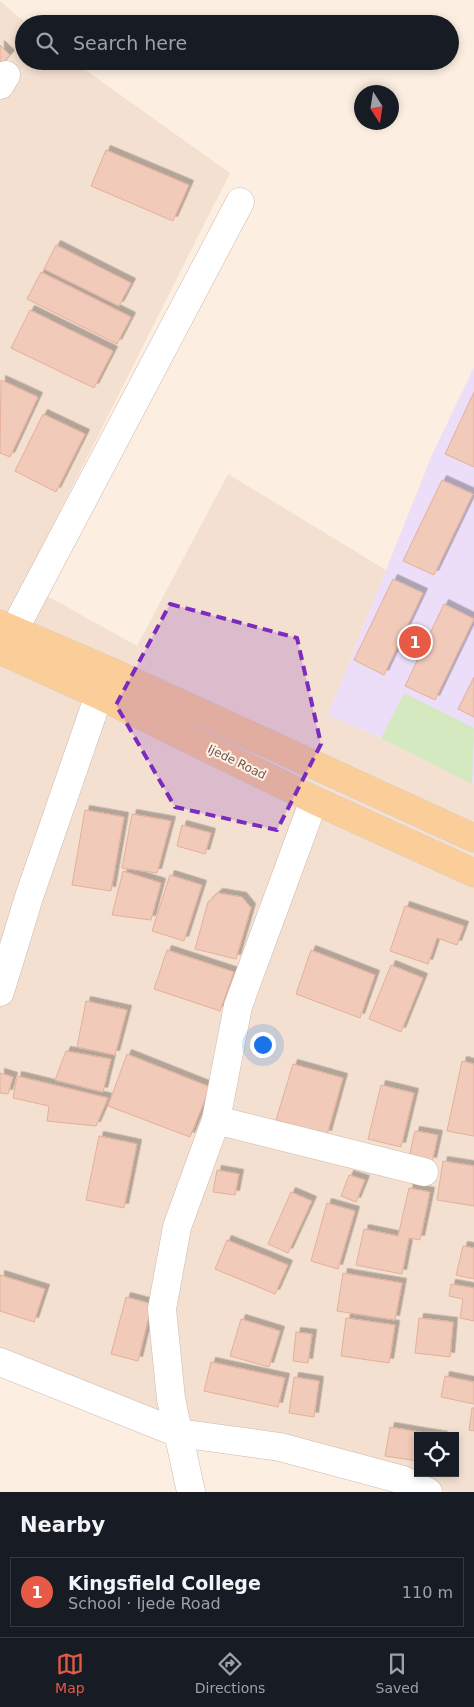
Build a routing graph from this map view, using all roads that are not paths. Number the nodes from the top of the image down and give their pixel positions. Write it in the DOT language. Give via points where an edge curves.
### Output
graph roads {
  1 [pos="240,202"];
  2 [pos="4,635"];
  3 [pos="99,695"];
  4 [pos="314,800"];
  5 [pos="474,838"];
  6 [pos="474,873"];
  7 [pos="0,992"];
  8 [pos="216,1120"];
  9 [pos="424,1172"];
  10 [pos="0,1362"];
  11 [pos="178,1433"];
  12 [pos="191,1492"];
  13 [pos="428,1492"];
  1 -- 2 [label="street"];
  2 -- 3 [label="main road, Ijede Road"];
  2 -- 5 [label="main road" via="125,678"];
  3 -- 4 [label="main road, Ijede Road"];
  3 -- 7 [label="street" via="29,897"];
  4 -- 6 [label="main road, Ijede Road"];
  4 -- 8 [label="street" via="238,1006"];
  8 -- 9 [label="street"];
  8 -- 11 [label="street" via="177,1227 162,1309 171,1399"];
  10 -- 11 [label="street"];
  11 -- 12 [label="street"];
  11 -- 13 [label="street" via="280,1447 403,1480"];
}
